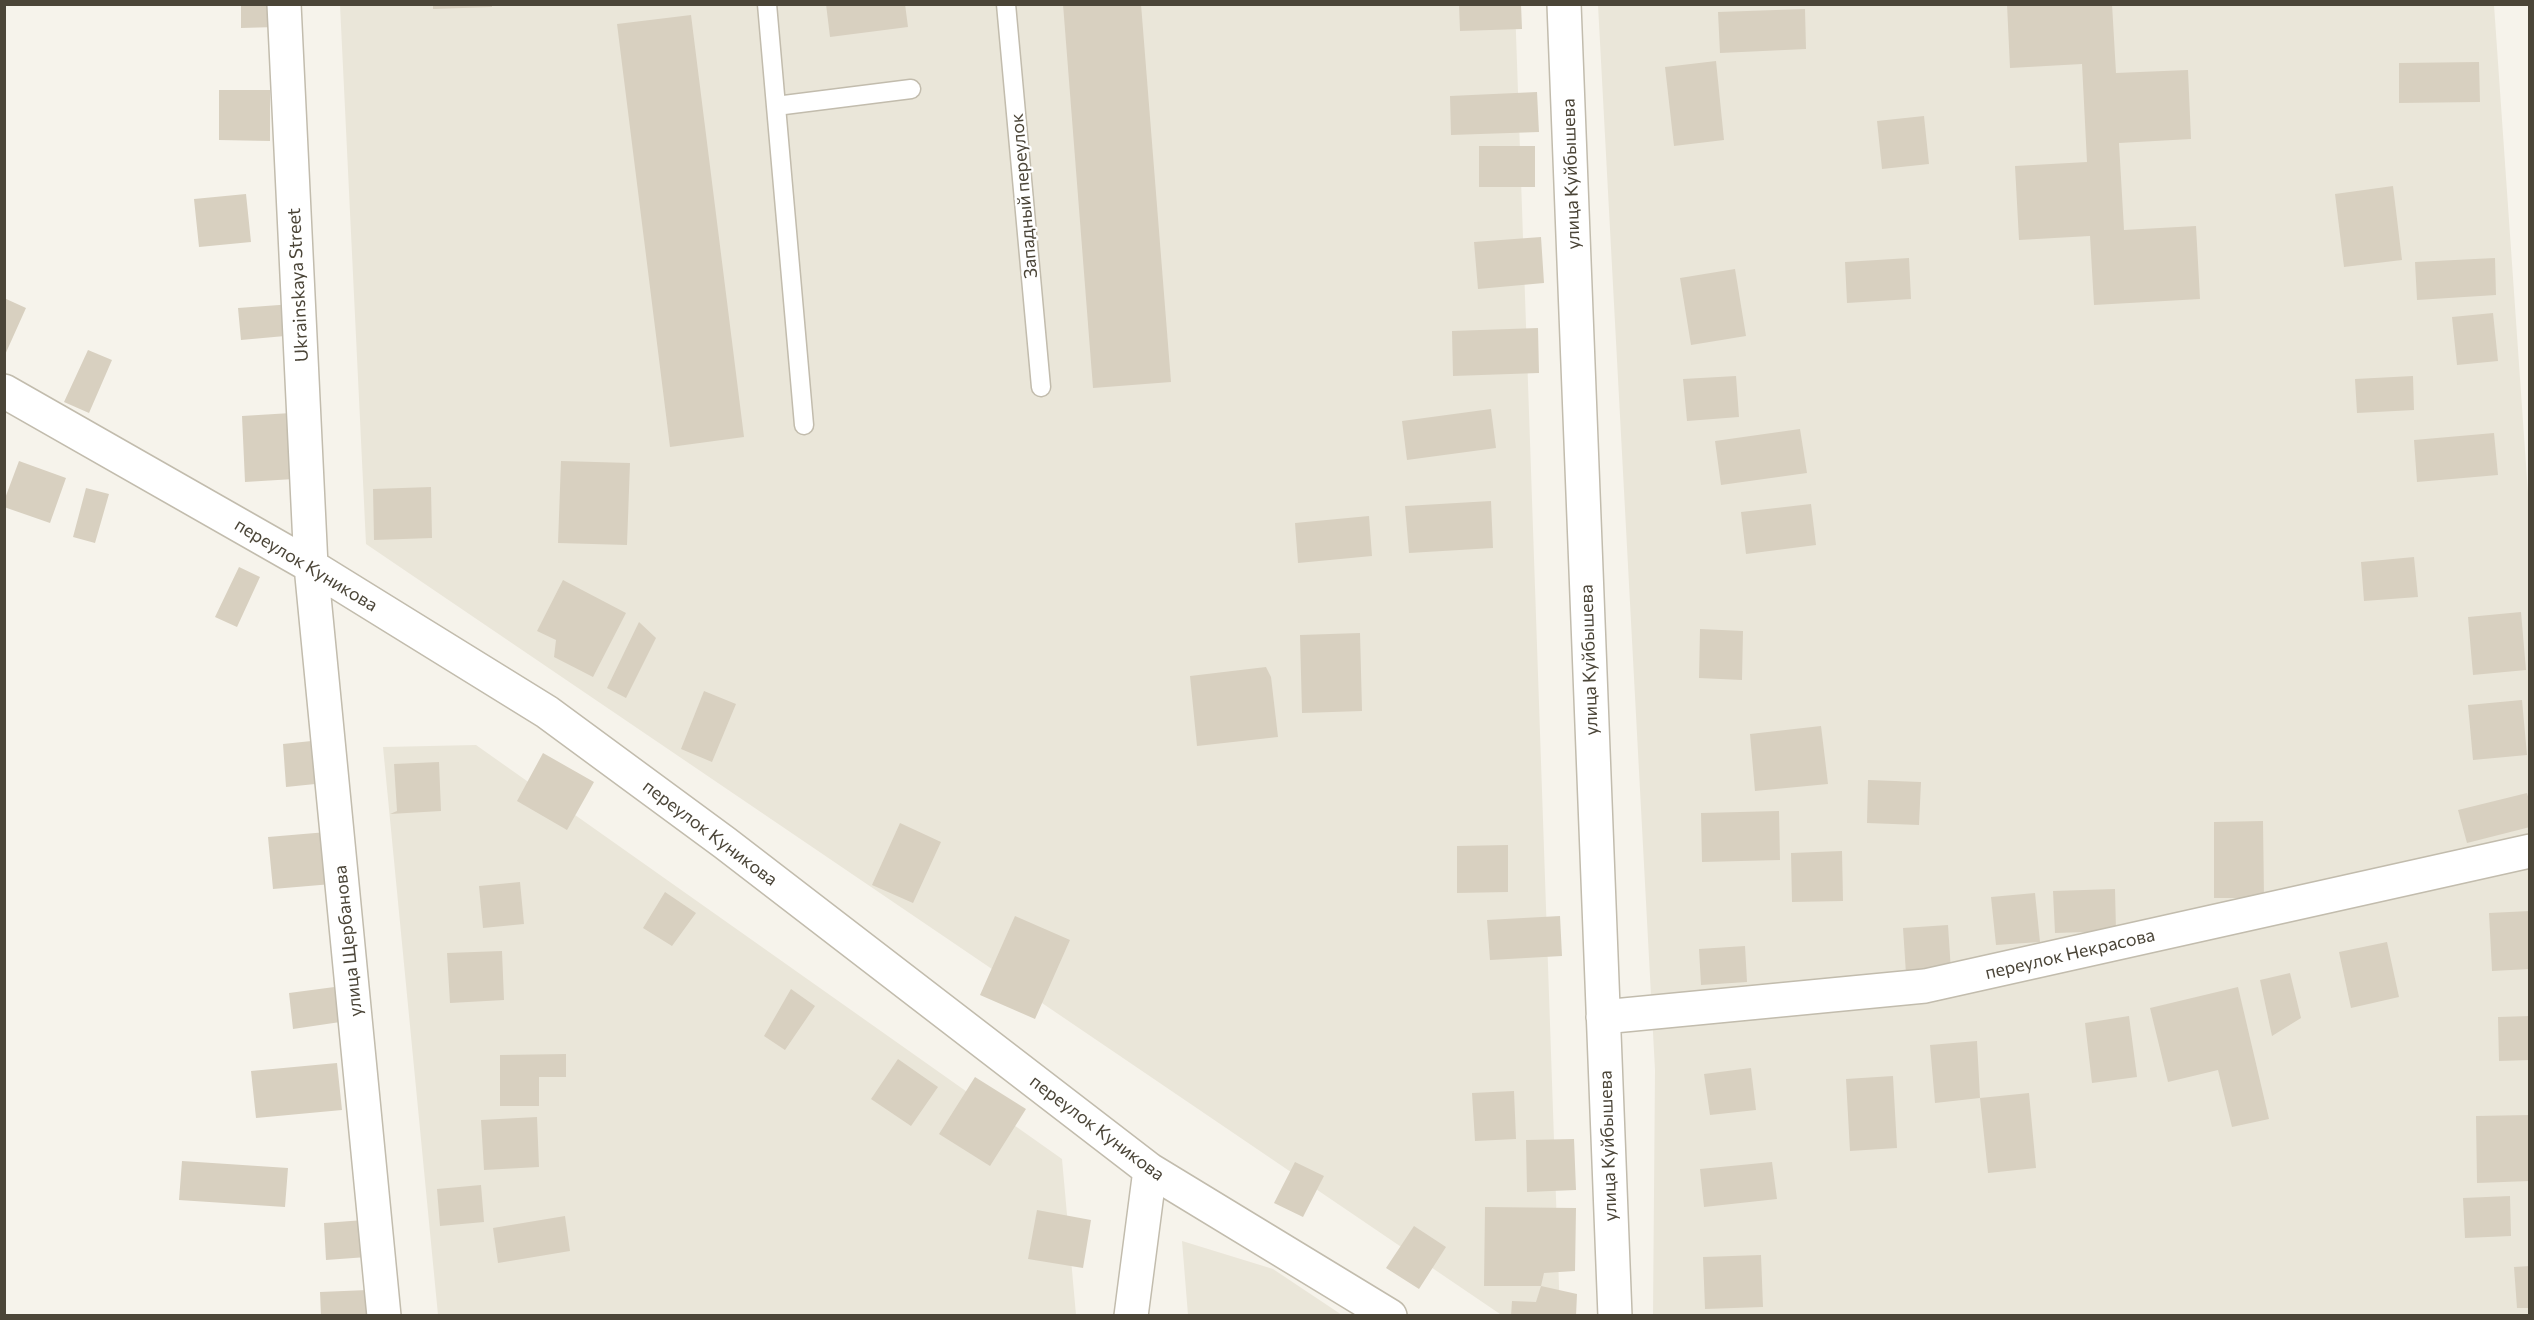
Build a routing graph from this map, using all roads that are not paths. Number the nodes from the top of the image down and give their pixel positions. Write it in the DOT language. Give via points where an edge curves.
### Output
graph roads {
  1 [pos="284,4"];
  2 [pos="767,4"];
  3 [pos="1006,4"];
  4 [pos="1564,4"];
  5 [pos="911,89"];
  6 [pos="776,106"];
  7 [pos="1041,387"];
  8 [pos="4,391"];
  9 [pos="804,425"];
  10 [pos="311,567"];
  11 [pos="2529,851"];
  12 [pos="1603,1017"];
  13 [pos="1150,1170"];
  14 [pos="384,1316"];
  15 [pos="1131,1316"];
  16 [pos="1390,1316"];
  17 [pos="1615,1316"];
  1 -- 10 [label="street, Ukrainskaya Street"];
  2 -- 6 [label="lane"];
  3 -- 7 [label="lane, Западный переулок"];
  4 -- 12 [label="street, улица Куйбышева"];
  5 -- 6 [label="lane"];
  6 -- 9 [label="lane"];
  8 -- 10 [label="street, переулок Куникова"];
  10 -- 13 [label="street, переулок Куникова" via="547,712 725,843"];
  10 -- 14 [label="street, улица Щербанова"];
  11 -- 12 [label="street, переулок Некрасова" via="1925,986"];
  12 -- 17 [label="street, улица Куйбышева"];
  13 -- 15 [label="street"];
  13 -- 16 [label="street, переулок Куникова"];
}
